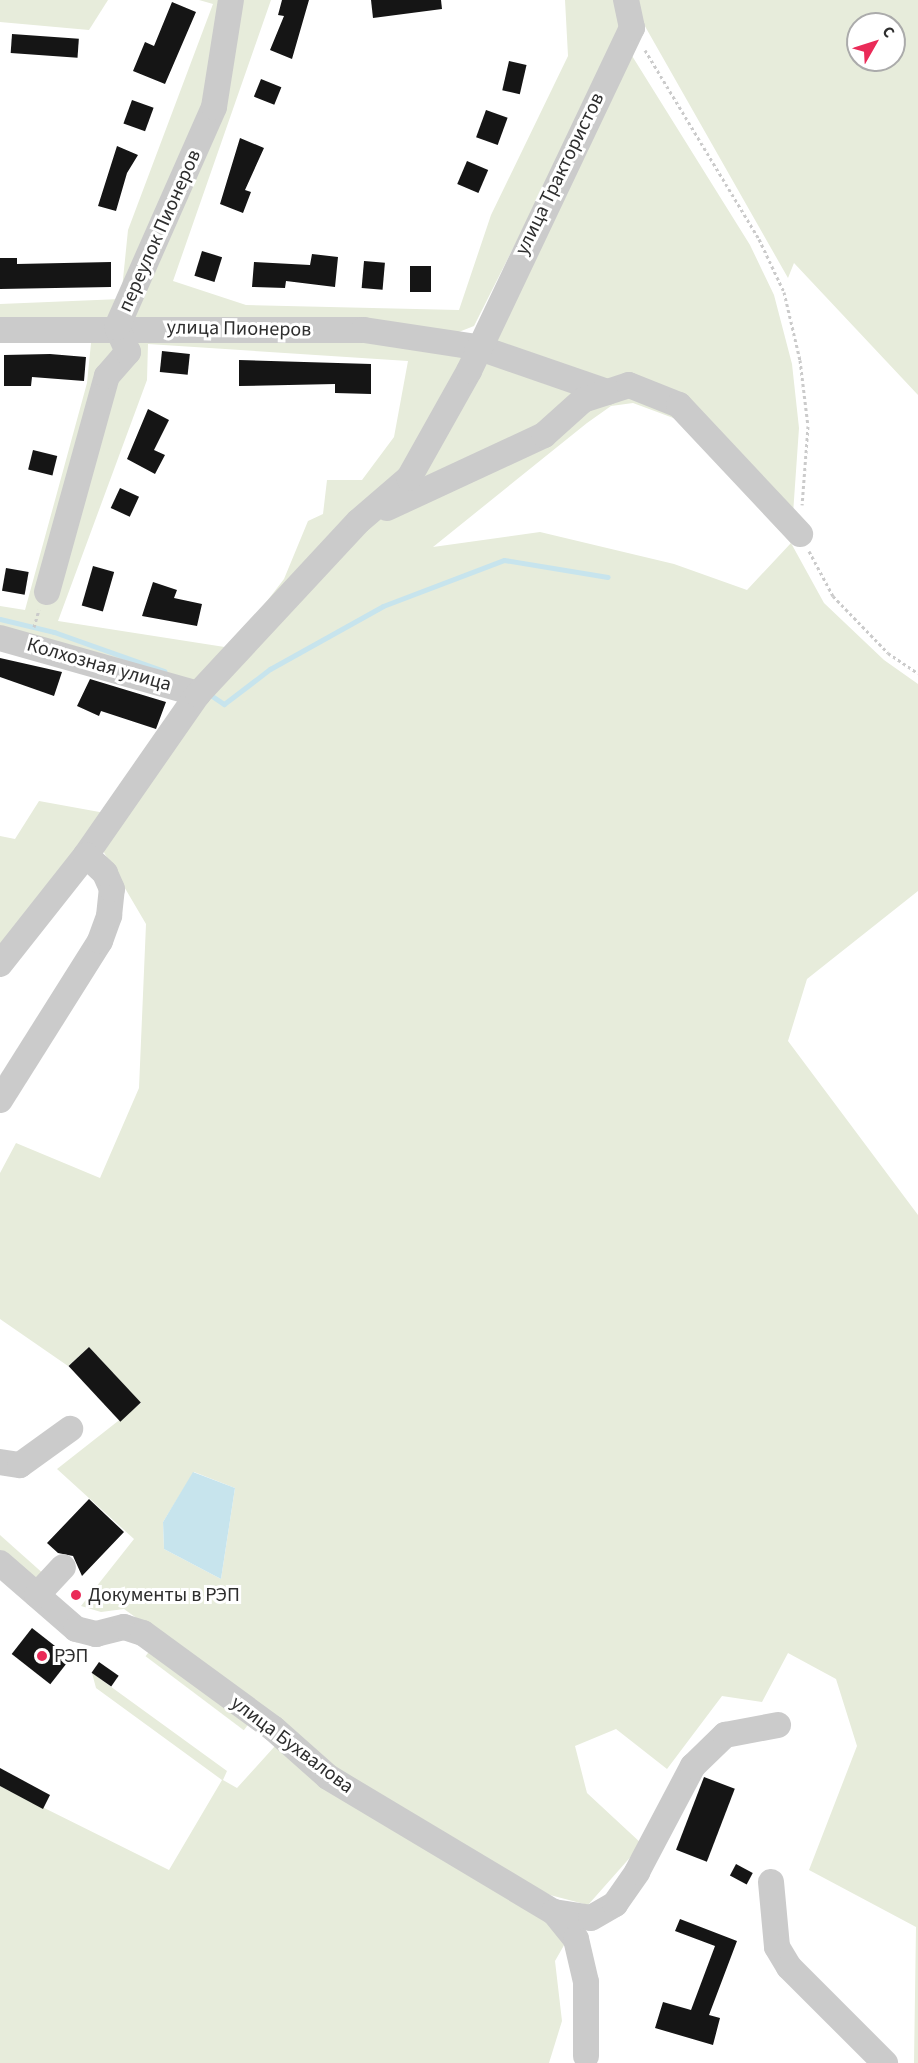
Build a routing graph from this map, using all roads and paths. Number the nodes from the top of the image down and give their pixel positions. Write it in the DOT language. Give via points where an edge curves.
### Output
graph roads {
  1 [pos="231,0"];
  2 [pos="626,0"];
  3 [pos="632,28"];
  4 [pos="117,327"];
  5 [pos="0,330"];
  6 [pos="477,347"];
  7 [pos="607,392"];
  8 [pos="359,521"];
  9 [pos="800,534"];
  10 [pos="43,602"];
  11 [pos="33,633"];
  12 [pos="0,638"];
  13 [pos="918,673"];
  14 [pos="198,694"];
  15 [pos="86,855"];
  16 [pos="0,964"];
  17 [pos="0,1100"];
  18 [pos="70,1429"];
  19 [pos="0,1462"];
  20 [pos="0,1563"];
  21 [pos="63,1567"];
  22 [pos="37,1595"];
  23 [pos="778,1725"];
  24 [pos="771,1882"];
  25 [pos="554,1912"];
  26 [pos="586,2056"];
  27 [pos="885,2063"];
  1 -- 4 [label="street, переулок Пионеров" via="214,107"];
  2 -- 3 [label="street"];
  3 -- 6 [label="street, улица Трактористов"];
  3 -- 9 [label="path" via="759,239 784,292 800,360 808,426"];
  4 -- 5 [label="street, улица Пионеров"];
  4 -- 6 [label="street, улица Пионеров" via="364,330"];
  4 -- 10 [label="street, переулок Пионеров" via="128,352 107,376"];
  6 -- 7 [label="street, улица Пионеров"];
  6 -- 8 [label="street, улица Трактористов" via="469,371 409,478"];
  7 -- 8 [label="street" via="582,400 544,435"];
  7 -- 9 [label="street" via="628,385 679,405"];
  8 -- 14 [label="street, улица Трактористов"];
  9 -- 13 [label="path" via="833,596 888,653"];
  10 -- 11 [label="path"];
  12 -- 14 [label="street, Колхозная улица"];
  14 -- 15 [label="street, улица Трактористов"];
  15 -- 16 [label="street, улица Трактористов"];
  15 -- 17 [label="street" via="105,873 112,890 109,916 100,941"];
  18 -- 19 [label="street" via="20,1464"];
  20 -- 22 [label="street, улица Бухвалова"];
  21 -- 22 [label="street"];
  22 -- 25 [label="street, улица Бухвалова" via="76,1629 96,1634 124,1627 143,1633 274,1729 328,1777"];
  23 -- 25 [label="street" via="725,1735 693,1766 637,1872 615,1905 591,1918"];
  24 -- 27 [label="street" via="777,1947 789,1967"];
  25 -- 26 [label="street, улица Бухвалова" via="576,1940 586,1982"];
}
